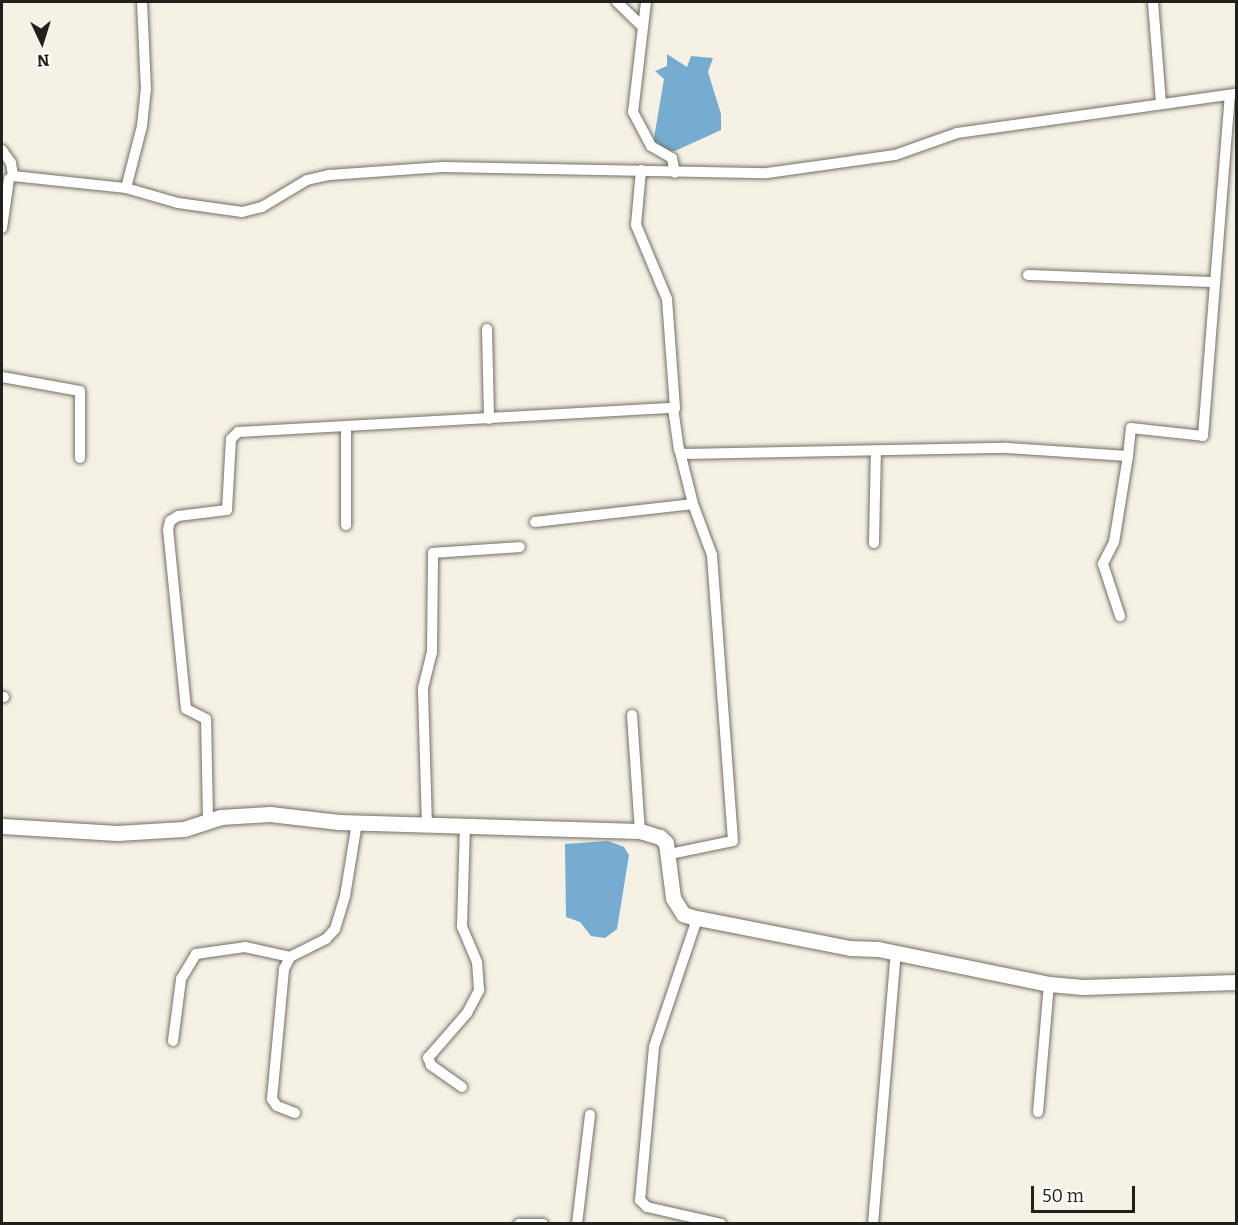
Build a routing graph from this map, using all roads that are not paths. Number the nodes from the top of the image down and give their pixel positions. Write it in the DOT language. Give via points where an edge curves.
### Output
graph roads {
  1 [pos="142,2"];
  2 [pos="617,2"];
  3 [pos="646,2"];
  4 [pos="1153,2"];
  5 [pos="642,26"];
  6 [pos="1233,94"];
  7 [pos="1161,104"];
  8 [pos="2,150"];
  9 [pos="641,170"];
  10 [pos="675,173"];
  11 [pos="13,176"];
  12 [pos="126,188"];
  13 [pos="2,228"];
  14 [pos="1028,275"];
  15 [pos="1213,282"];
  16 [pos="486,329"];
  17 [pos="2,377"];
  18 [pos="675,409"];
  19 [pos="489,419"];
  20 [pos="346,426"];
  21 [pos="876,450"];
  22 [pos="680,453"];
  23 [pos="1128,456"];
  24 [pos="80,458"];
  25 [pos="693,504"];
  26 [pos="536,522"];
  27 [pos="346,525"];
  28 [pos="874,543"];
  29 [pos="520,547"];
  30 [pos="1120,616"];
  31 [pos="632,715"];
  32 [pos="208,820"];
  33 [pos="357,823"];
  34 [pos="2,826"];
  35 [pos="426,826"];
  36 [pos="465,827"];
  37 [pos="640,831"];
  38 [pos="670,854"];
  39 [pos="697,918"];
  40 [pos="896,952"];
  41 [pos="290,957"];
  42 [pos="1236,982"];
  43 [pos="1049,984"];
  44 [pos="173,1041"];
  45 [pos="462,1088"];
  46 [pos="1038,1112"];
  47 [pos="295,1113"];
  48 [pos="590,1115"];
  49 [pos="519,1224"];
  50 [pos="543,1224"];
  51 [pos="577,1224"];
  52 [pos="721,1224"];
  53 [pos="873,1224"];
  1 -- 12 [label="street" via="146,90 142,126"];
  2 -- 5 [label="street"];
  3 -- 5 [label="street"];
  4 -- 7 [label="street"];
  5 -- 10 [label="street" via="633,112 651,146 672,158"];
  6 -- 7 [label="street"];
  6 -- 15 [label="street"];
  7 -- 10 [label="street" via="957,133 895,154 823,167 767,173"];
  8 -- 11 [label="street"];
  9 -- 10 [label="street"];
  9 -- 12 [label="street" via="443,166 329,175 307,180 262,207 242,212 178,203"];
  9 -- 18 [label="street" via="636,225 667,299"];
  11 -- 12 [label="street"];
  11 -- 13 [label="street" via="9,179"];
  14 -- 15 [label="street"];
  15 -- 23 [label="street" via="1203,436 1131,428"];
  16 -- 19 [label="street"];
  17 -- 24 [label="street" via="81,392"];
  18 -- 19 [label="street"];
  18 -- 22 [label="street"];
  19 -- 20 [label="street"];
  20 -- 27 [label="street"];
  20 -- 32 [label="street" via="233,435 227,510 178,516 170,521 168,539 186,709 206,719"];
  21 -- 22 [label="street"];
  21 -- 23 [label="street" via="1006,448"];
  21 -- 28 [label="street"];
  22 -- 25 [label="street"];
  23 -- 30 [label="street" via="1118,528 1103,564"];
  25 -- 26 [label="street"];
  25 -- 38 [label="street" via="712,555 733,841"];
  29 -- 35 [label="street" via="433,553 432,653 423,688"];
  31 -- 37 [label="street"];
  32 -- 33 [label="main road" via="270,814"];
  32 -- 34 [label="main road" via="183,829 117,833"];
  33 -- 35 [label="main road"];
  33 -- 41 [label="street" via="345,896 334,929 326,939"];
  35 -- 36 [label="main road"];
  36 -- 37 [label="main road"];
  36 -- 45 [label="street" via="462,926 477,962 479,990 467,1013 428,1058 431,1065"];
  37 -- 38 [label="main road" via="660,837"];
  38 -- 39 [label="main road" via="673,898 683,914"];
  39 -- 40 [label="main road" via="850,948"];
  39 -- 52 [label="street" via="654,1047 640,1200 647,1207"];
  40 -- 43 [label="main road"];
  40 -- 53 [label="street"];
  41 -- 44 [label="street" via="245,947 196,954 181,979"];
  41 -- 47 [label="street" via="284,969 272,1095 273,1103"];
  42 -- 43 [label="main road" via="1083,987"];
  43 -- 46 [label="street"];
  48 -- 51 [label="street"];
  49 -- 50 [label="street"];
}
